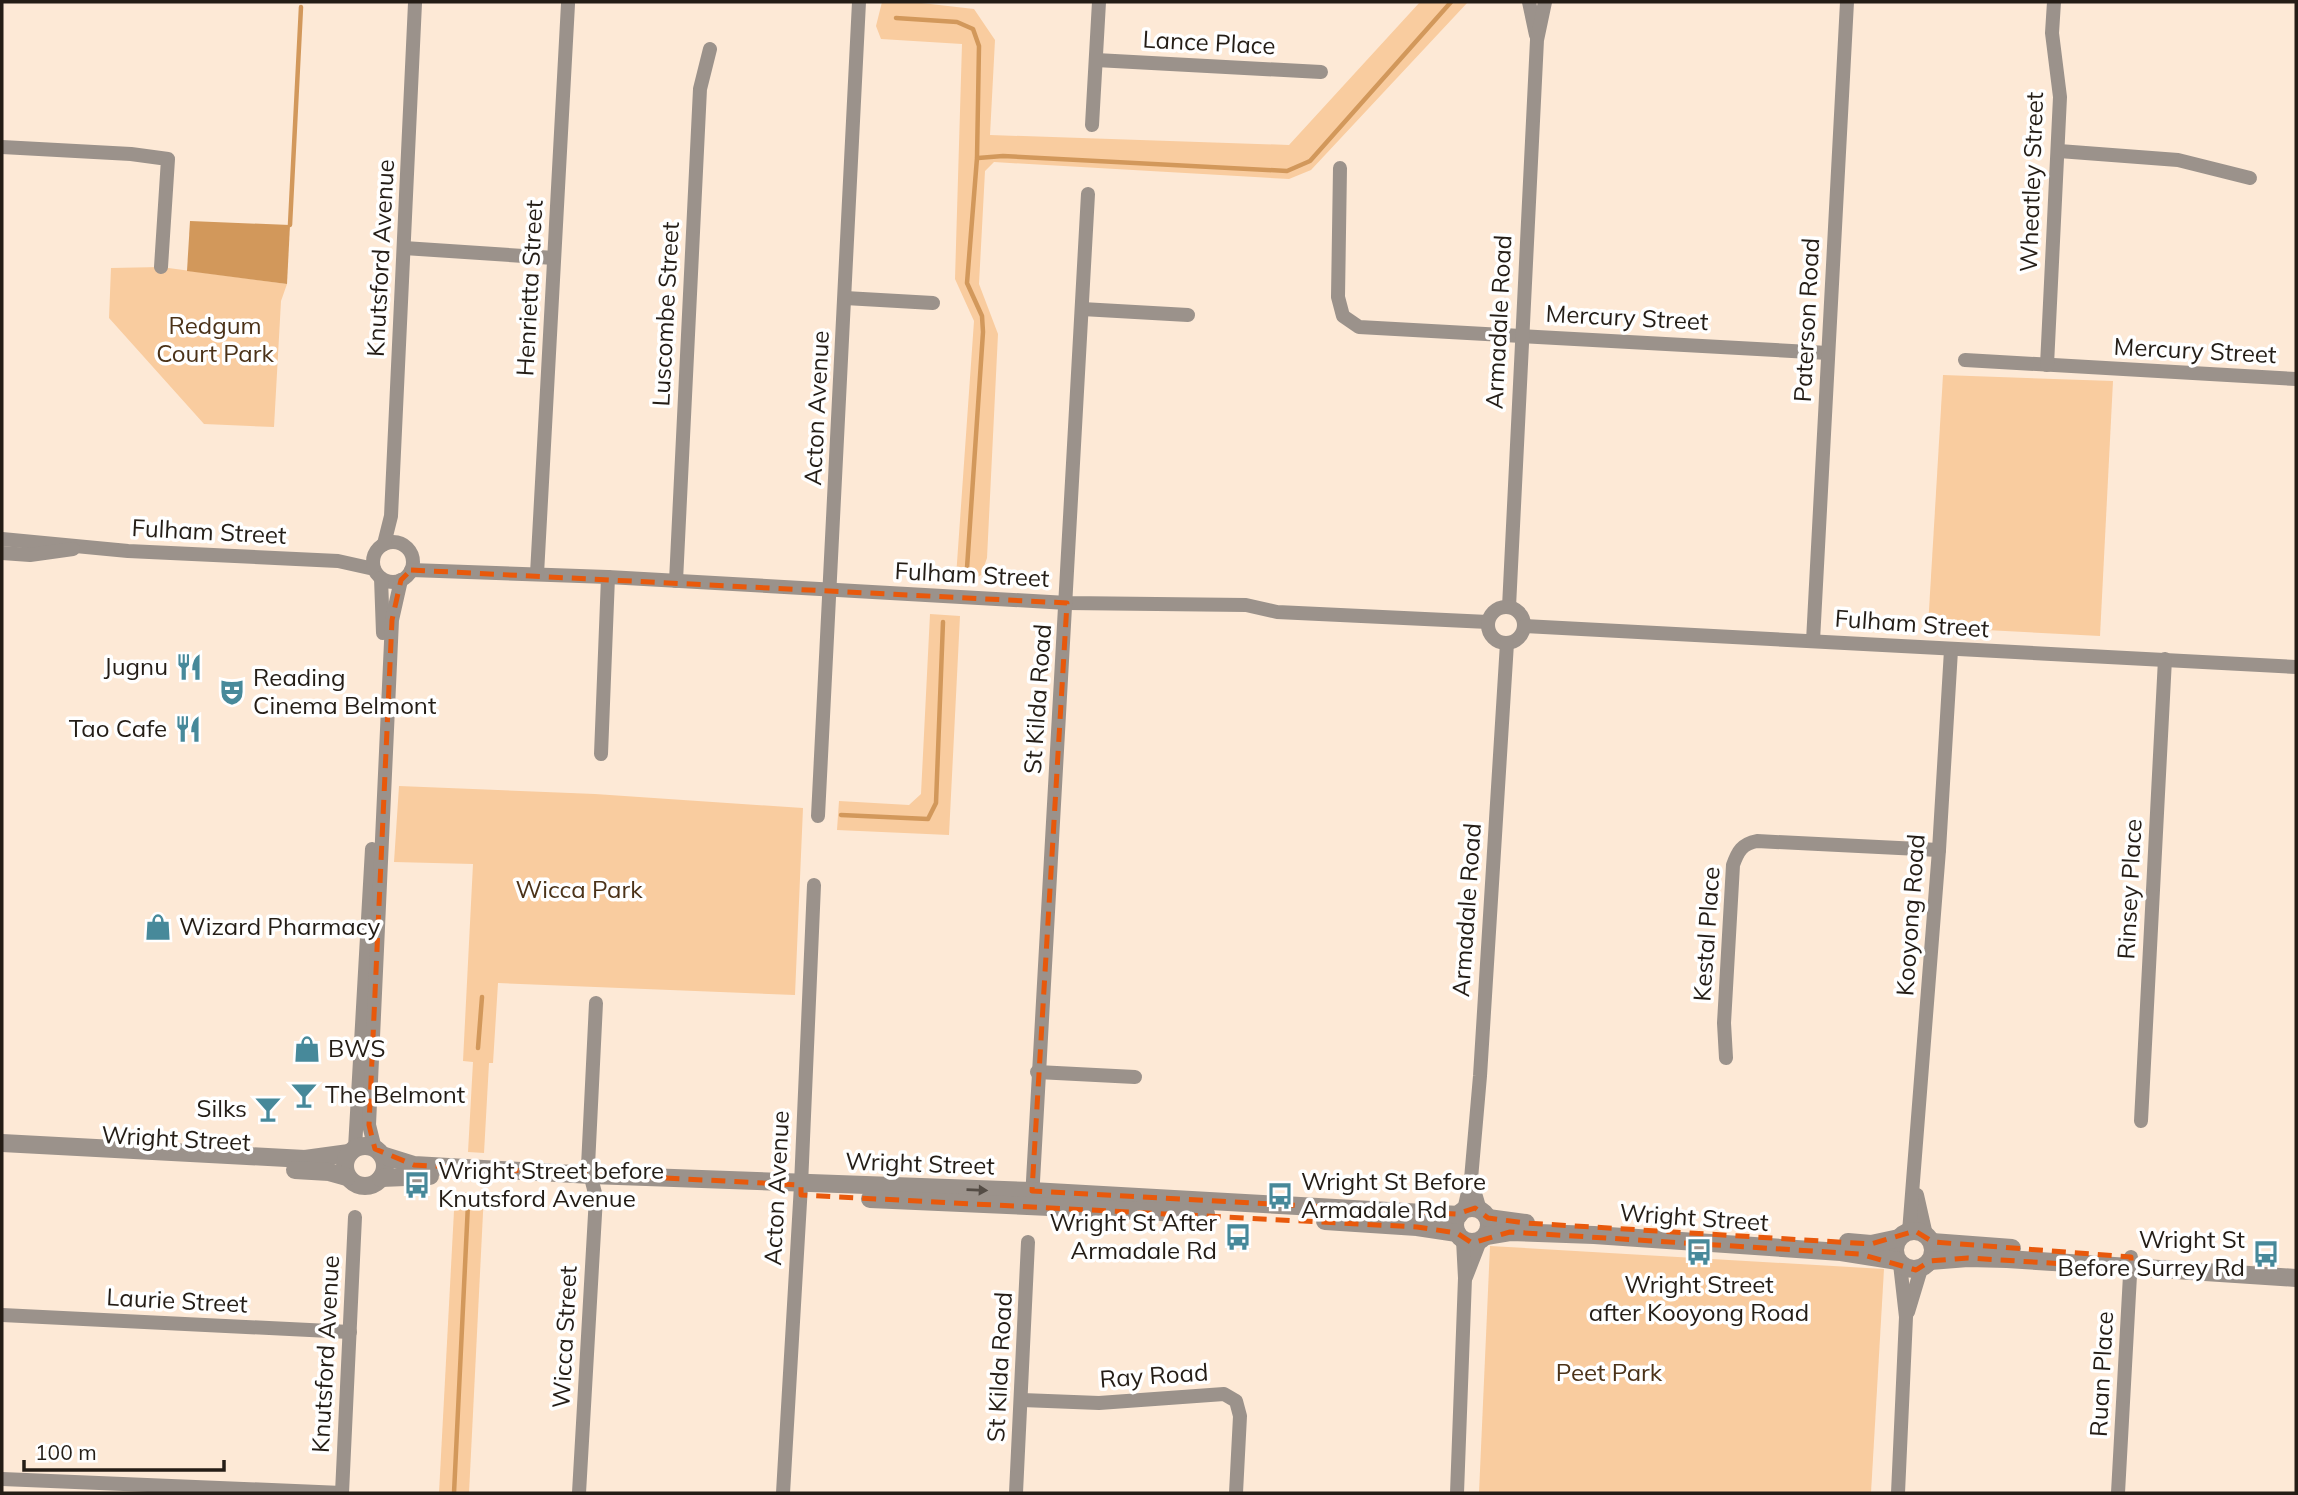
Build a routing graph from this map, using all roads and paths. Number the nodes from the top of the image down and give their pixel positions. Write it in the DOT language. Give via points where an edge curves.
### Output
graph roads {
  1 [pos="859,2"];
  2 [pos="1099,2"];
  3 [pos="1529,2"];
  4 [pos="1545,2"];
  5 [pos="1847,2"];
  6 [pos="2054,2"];
  7 [pos="415,3"];
  8 [pos="568,4"];
  9 [pos="1537,40"];
  10 [pos="710,50"];
  11 [pos="1096,60"];
  12 [pos="1321,72"];
  13 [pos="1092,125"];
  14 [pos="2,147"];
  15 [pos="2059,150"];
  16 [pos="1340,168"];
  17 [pos="2250,178"];
  18 [pos="1088,194"];
  19 [pos="404,248"];
  20 [pos="554,258"];
  21 [pos="161,267"];
  22 [pos="845,298"];
  23 [pos="933,303"];
  24 [pos="1082,309"];
  25 [pos="1188,316"];
  26 [pos="1520,334"];
  27 [pos="1828,353"];
  28 [pos="1965,360"];
  29 [pos="2048,365"];
  30 [pos="2296,379"];
  31 [pos="391,516"];
  32 [pos="2,539"];
  33 [pos="400,543"];
  34 [pos="380,547"];
  35 [pos="78,548"];
  36 [pos="2,552"];
  37 [pos="338,561"];
  38 [pos="408,569"];
  39 [pos="378,574"];
  40 [pos="537,574"];
  41 [pos="608,577"];
  42 [pos="676,581"];
  43 [pos="830,589"];
  44 [pos="1067,603"];
  45 [pos="1509,607"];
  46 [pos="1488,622"];
  47 [pos="1524,626"];
  48 [pos="1813,641"];
  49 [pos="1507,643"];
  50 [pos="1951,650"];
  51 [pos="2165,659"];
  52 [pos="2296,667"];
  53 [pos="601,754"];
  54 [pos="818,816"];
  55 [pos="1939,850"];
  56 [pos="814,886"];
  57 [pos="596,1003"];
  58 [pos="1726,1058"];
  59 [pos="1037,1072"];
  60 [pos="1135,1077"];
  61 [pos="2141,1121"];
  62 [pos="2,1143"];
  63 [pos="352,1151"];
  64 [pos="379,1152"];
  65 [pos="2,1155"];
  66 [pos="347,1177"];
  67 [pos="381,1178"];
  68 [pos="592,1180"];
  69 [pos="801,1190"];
  70 [pos="1032,1199"];
  71 [pos="355,1217"];
  72 [pos="1472,1225"];
  73 [pos="1916,1237"];
  74 [pos="1028,1242"];
  75 [pos="1899,1263"];
  76 [pos="2131,1263"];
  77 [pos="1926,1265"];
  78 [pos="2296,1266"];
  79 [pos="2296,1278"];
  80 [pos="2,1315"];
  81 [pos="1906,1317"];
  82 [pos="350,1332"];
  83 [pos="1022,1400"];
  84 [pos="2,1479"];
  85 [pos="342,1493"];
  86 [pos="579,1493"];
  87 [pos="783,1493"];
  88 [pos="1016,1493"];
  89 [pos="1236,1493"];
  90 [pos="1457,1493"];
  91 [pos="1898,1493"];
  92 [pos="2118,1493"];
  1 -- 22 [label="street, Acton Avenue"];
  2 -- 11 [label="street"];
  3 -- 9 [label="street, Armadale Road"];
  4 -- 9 [label="street, Armadale Road"];
  5 -- 27 [label="street, Paterson Road"];
  6 -- 15 [label="street, Wheatley Street"];
  7 -- 19 [label="street, Knutsford Avenue"];
  8 -- 20 [label="street, Henrietta Street"];
  9 -- 26 [label="street, Armadale Road"];
  10 -- 42 [label="street, Luscombe Street" via="700,89"];
  11 -- 12 [label="street, Lance Place"];
  11 -- 13 [label="street"];
  14 -- 21 [label="street" via="168,159"];
  15 -- 17 [label="street" via="2178,160"];
  15 -- 29 [label="street, Wheatley Street"];
  16 -- 26 [label="street, Mercury Street" via="1338,297 1343,316 1359,327"];
  18 -- 24 [label="street, St Kilda Road"];
  19 -- 20 [label="street"];
  19 -- 31 [label="street, Knutsford Avenue"];
  20 -- 40 [label="street, Henrietta Street"];
  22 -- 23 [label="street"];
  22 -- 43 [label="street, Acton Avenue"];
  24 -- 25 [label="street"];
  24 -- 44 [label="street, St Kilda Road"];
  26 -- 27 [label="street, Mercury Street"];
  26 -- 45 [label="street, Armadale Road"];
  27 -- 48 [label="street, Paterson Road"];
  28 -- 29 [label="street, Mercury Street"];
  29 -- 30 [label="street, Mercury Street"];
  31 -- 33 [label="street, Knutsford Avenue"];
  31 -- 34 [label="street, Knutsford Avenue"];
  32 -- 35 [label="street, Fulham Street" via="51,541"];
  33 -- 34 [label="street, Fulham Street"];
  33 -- 38 [label="street"];
  34 -- 37 [label="street, Fulham Street"];
  34 -- 39 [label="street"];
  35 -- 36 [label="street, Fulham Street" via="30,555"];
  35 -- 37 [label="street, Fulham Street"];
  37 -- 39 [label="street, Fulham Street"];
  38 -- 39 [label="street, Fulham Street"];
  38 -- 40 [label="street, Fulham Street"];
  38 -- 64 [label="street" via="392,620 369,1125"];
  39 -- 63 [label="street" via="383,623"];
  40 -- 41 [label="street, Fulham Street"];
  41 -- 42 [label="street, Fulham Street"];
  41 -- 53 [label="street"];
  42 -- 43 [label="street, Fulham Street"];
  43 -- 44 [label="street, Fulham Street"];
  43 -- 54 [label="street, Acton Avenue"];
  44 -- 46 [label="street, Fulham Street" via="1246,606 1278,612"];
  44 -- 59 [label="street, St Kilda Road"];
  45 -- 46 [label="street" via="1492,614"];
  45 -- 47 [label="street" via="1522,617"];
  46 -- 49 [label="street" via="1496,641"];
  47 -- 48 [label="street, Fulham Street"];
  47 -- 49 [label="street" via="1522,635"];
  48 -- 50 [label="street, Fulham Street"];
  49 -- 72 [label="street, Armadale Road" via="1471,1178"];
  50 -- 51 [label="street, Fulham Street"];
  50 -- 55 [label="street, Kooyong Road"];
  51 -- 52 [label="street, Fulham Street"];
  51 -- 61 [label="street, Rinsey Place"];
  55 -- 58 [label="street, Kestal Place" via="1746,843 1733,865"];
  55 -- 73 [label="street, Kooyong Road" via="1914,1184"];
  56 -- 69 [label="street, Acton Avenue"];
  57 -- 68 [label="street, Wicca Street" via="587,1166"];
  59 -- 60 [label="street"];
  59 -- 70 [label="street, St Kilda Road"];
  62 -- 63 [label="street, Wright Street" via="305,1159"];
  63 -- 64 [label="street, Wright Street" via="369,1146"];
  63 -- 66 [label="street" via="344,1165"];
  64 -- 67 [label="street" via="385,1167"];
  64 -- 68 [label="street, Wright Street" via="414,1165"];
  65 -- 66 [label="street, Wright Street" via="329,1172"];
  66 -- 67 [label="street, Wright Street" via="364,1187"];
  67 -- 68 [label="street, Wright Street"];
  68 -- 69 [label="street, Wright Street"];
  68 -- 86 [label="street, Wicca Street" via="596,1196"];
  69 -- 70 [label="street, Wright Street"];
  69 -- 87 [label="street, Acton Avenue"];
  70 -- 72 [label="street, Wright Street" via="1417,1227"];
  71 -- 82 [label="street, Knutsford Avenue"];
  72 -- 73 [label="street, Wright Street" via="1526,1223 1871,1244"];
  72 -- 75 [label="street, Wright Street" via="1510,1232 1851,1253"];
  72 -- 90 [label="street, Armadale Road" via="1465,1278"];
  73 -- 75 [label="street" via="1895,1253"];
  73 -- 76 [label="street, Wright Street"];
  73 -- 77 [label="street" via="1934,1252"];
  74 -- 83 [label="street, St Kilda Road"];
  75 -- 77 [label="street" via="1910,1270"];
  75 -- 81 [label="street"];
  76 -- 77 [label="street, Wright Street" via="1968,1258"];
  76 -- 78 [label="street, Wright Street"];
  76 -- 79 [label="street, Wright Street"];
  76 -- 92 [label="street, Ruan Place"];
  77 -- 81 [label="street"];
  80 -- 82 [label="street, Laurie Street"];
  81 -- 91 [label="street"];
  82 -- 85 [label="street, Knutsford Avenue"];
  83 -- 88 [label="street, St Kilda Road"];
  83 -- 89 [label="street, Ray Road" via="1099,1403 1224,1394 1236,1401 1240,1416"];
  84 -- 85 [label="street"];
}
